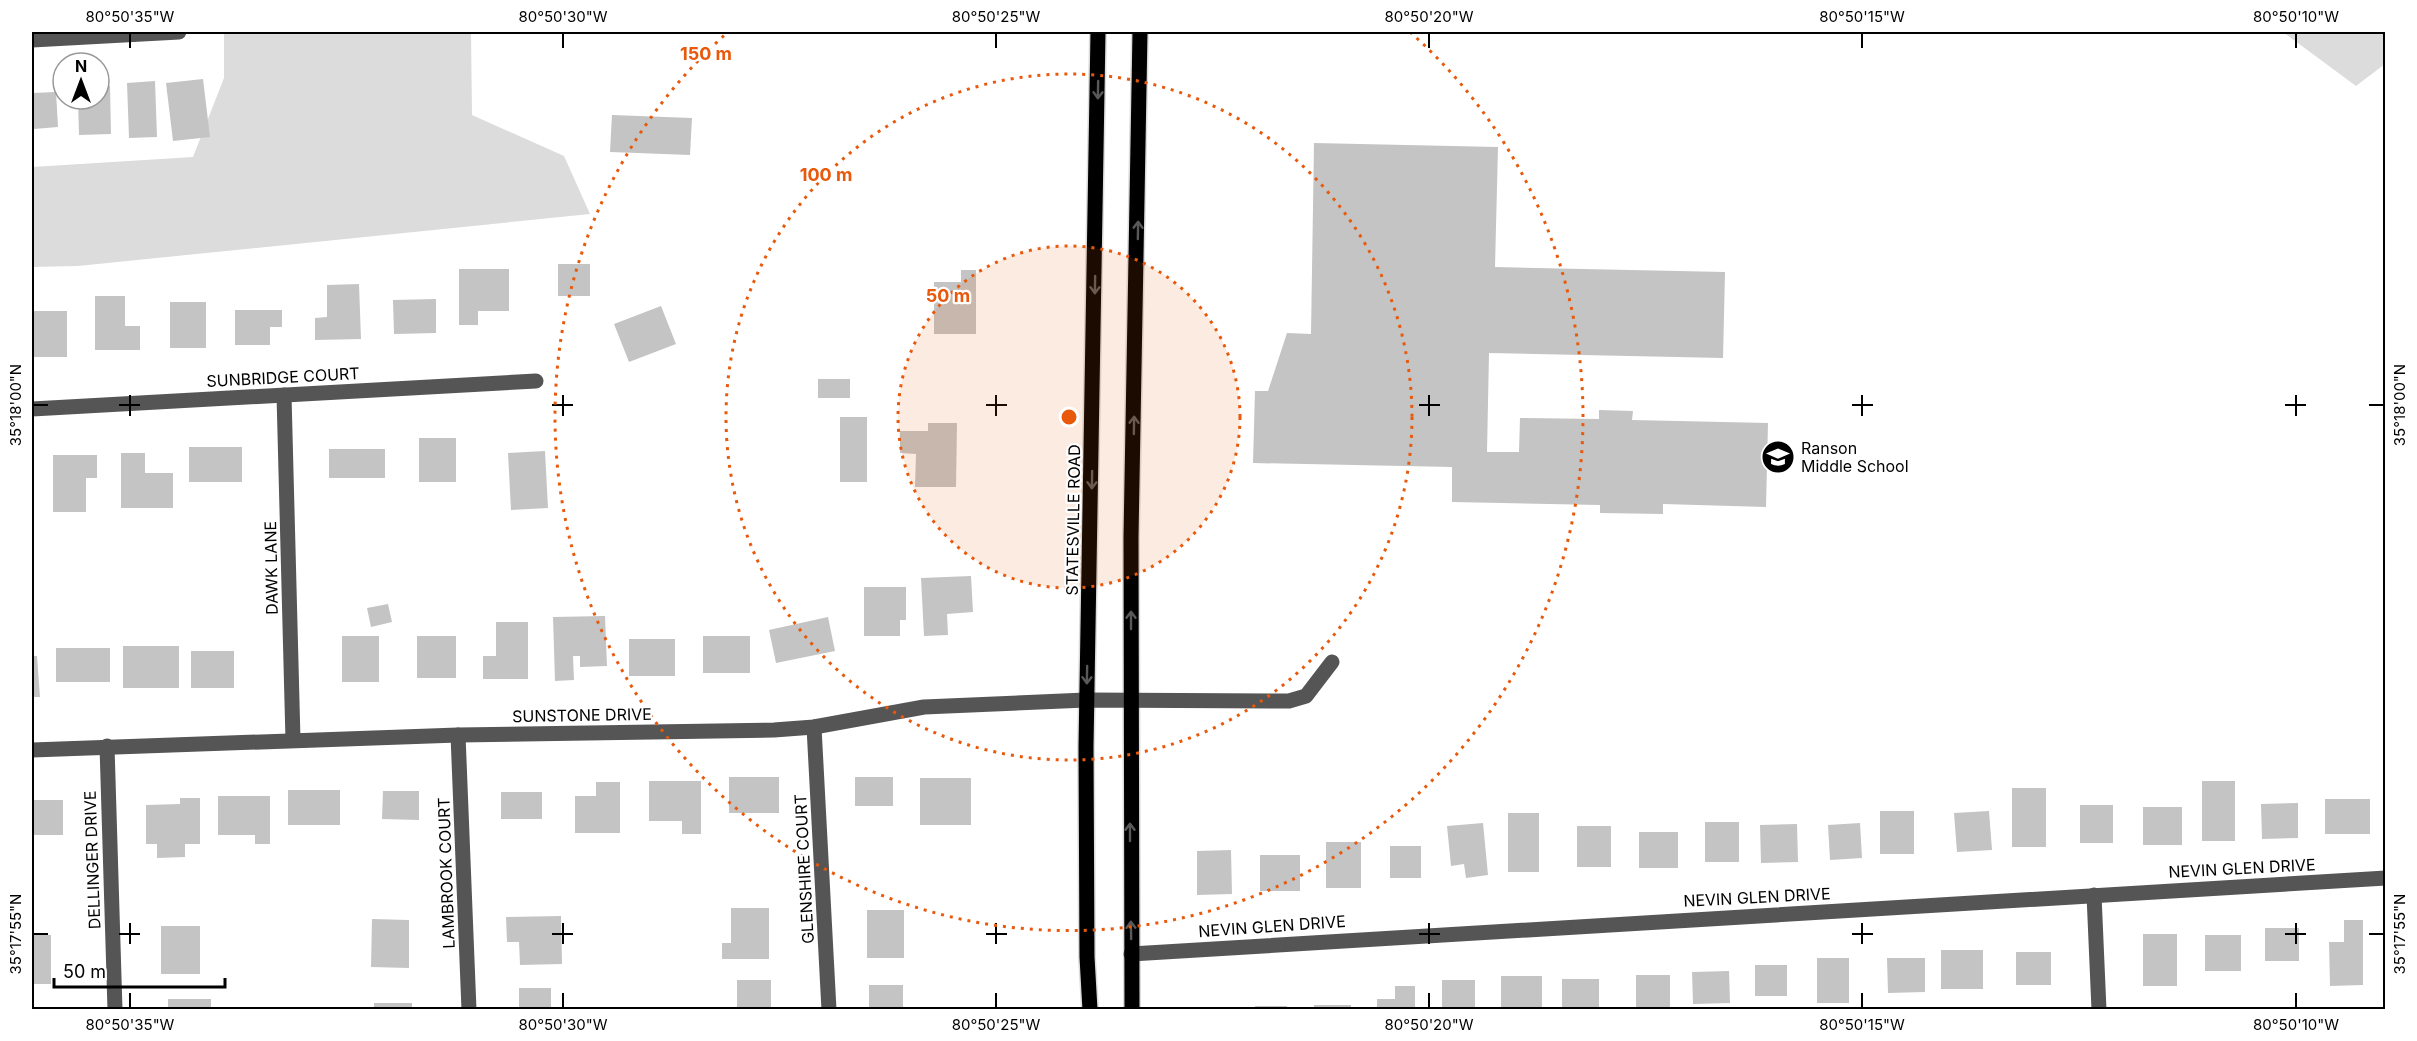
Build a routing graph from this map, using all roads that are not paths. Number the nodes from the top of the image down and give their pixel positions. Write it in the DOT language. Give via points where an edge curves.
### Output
graph roads {
  1 [pos="179,32"];
  2 [pos="1098,32"];
  3 [pos="1140,32"];
  4 [pos="32,40"];
  5 [pos="536,381"];
  6 [pos="284,395"];
  7 [pos="32,409"];
  8 [pos="1332,662"];
  9 [pos="1086,700"];
  10 [pos="1131,700"];
  11 [pos="814,727"];
  12 [pos="458,735"];
  13 [pos="293,740"];
  14 [pos="107,746"];
  15 [pos="32,750"];
  16 [pos="2385,878"];
  17 [pos="2094,895"];
  18 [pos="1131,954"];
  19 [pos="115,1010"];
  20 [pos="469,1010"];
  21 [pos="829,1010"];
  22 [pos="1090,1010"];
  23 [pos="1132,1010"];
  24 [pos="2099,1010"];
  1 -- 4 [label="street"];
  2 -- 9 [label="main road, STATESVILLE ROAD, one-way"];
  10 -- 3 [label="main road, one-way"];
  5 -- 6 [label="street, SUNBRIDGE COURT"];
  6 -- 7 [label="street, SUNBRIDGE COURT"];
  6 -- 13 [label="street, DAWK LANE"];
  8 -- 10 [label="street, SUNSTONE DRIVE" via="1306,696 1289,701"];
  9 -- 10 [label="street, SUNSTONE DRIVE"];
  9 -- 11 [label="street, SUNSTONE DRIVE" via="924,707"];
  9 -- 22 [label="main road, STATESVILLE ROAD"];
  18 -- 10 [label="main road, one-way"];
  11 -- 12 [label="street, SUNSTONE DRIVE"];
  11 -- 21 [label="street, GLENSHIRE COURT"];
  12 -- 13 [label="street, SUNSTONE DRIVE"];
  12 -- 20 [label="street, LAMBROOK COURT"];
  13 -- 14 [label="street, SUNSTONE DRIVE"];
  14 -- 15 [label="street, SUNSTONE DRIVE"];
  14 -- 19 [label="street, DELLINGER DRIVE"];
  16 -- 17 [label="street, NEVIN GLEN DRIVE"];
  17 -- 18 [label="street, NEVIN GLEN DRIVE"];
  17 -- 24 [label="street"];
  18 -- 23 [label="main road"];
}
